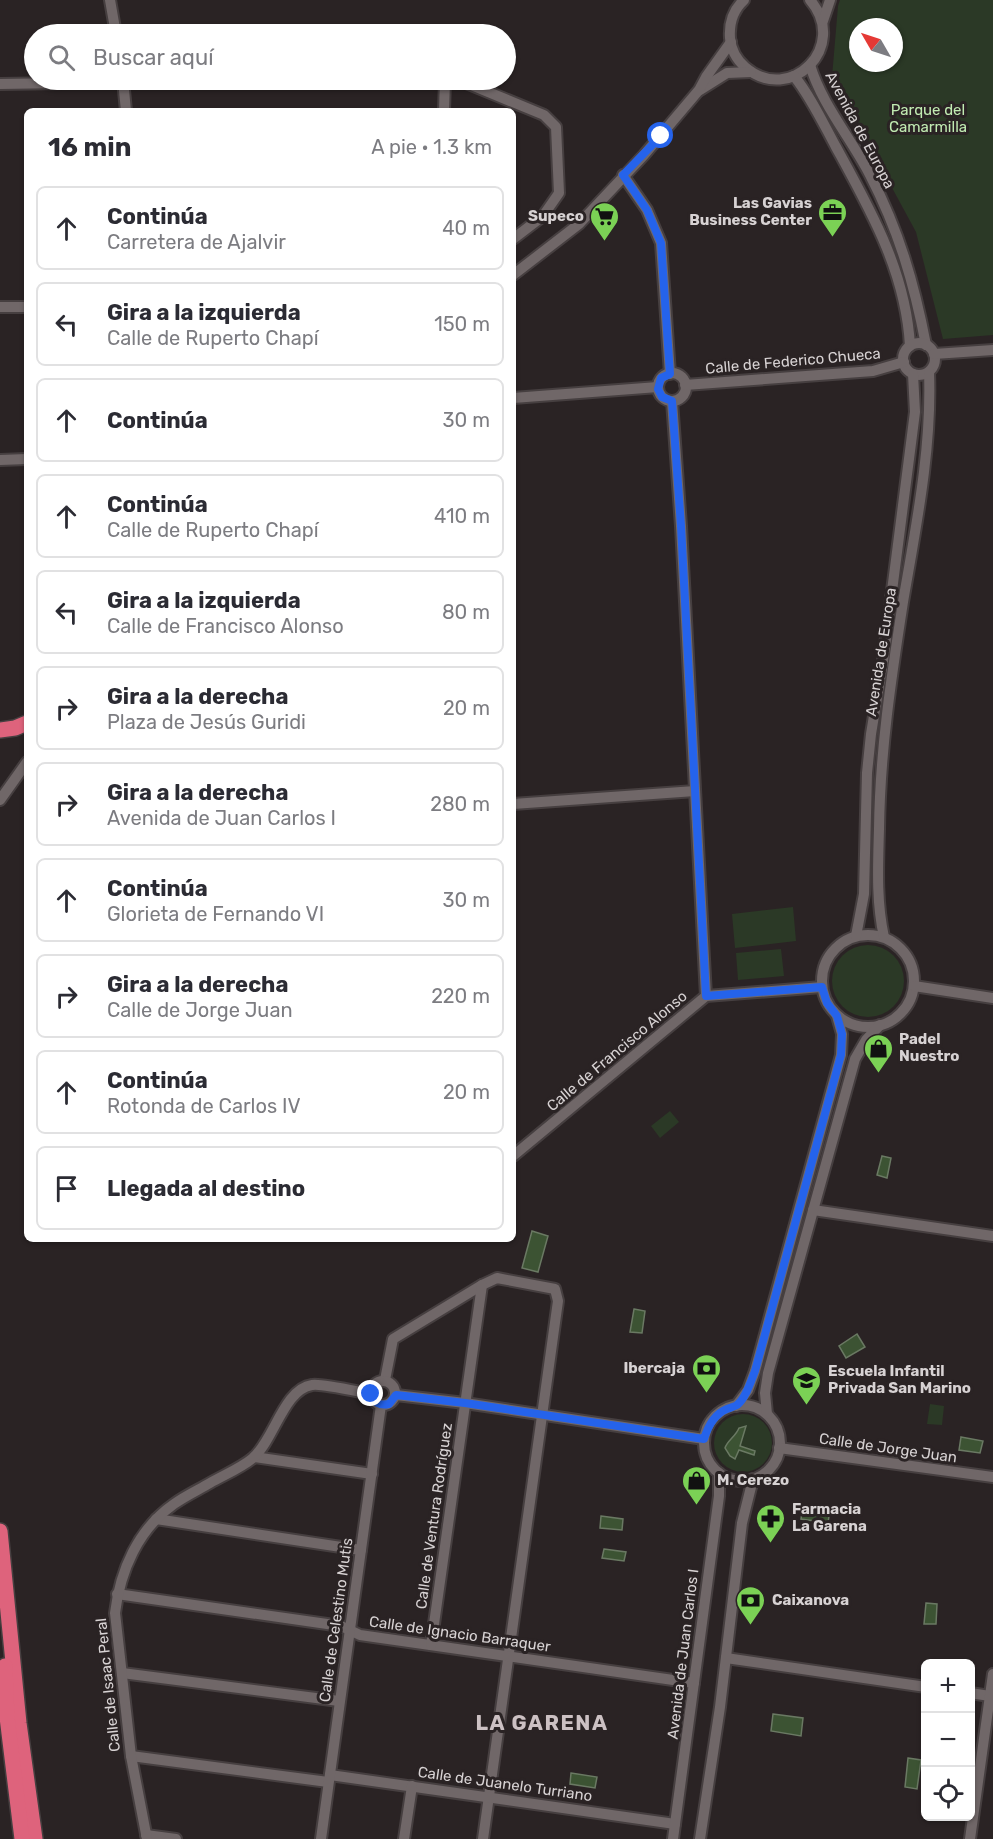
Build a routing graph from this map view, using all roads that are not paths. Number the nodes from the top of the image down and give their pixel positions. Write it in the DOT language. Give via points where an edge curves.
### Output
graph roads {
  1 [pos="110,0"];
  2 [pos="728,0"];
  3 [pos="744,0"];
  4 [pos="810,0"];
  5 [pos="830,0"];
  6 [pos="734,14"];
  7 [pos="114,24"];
  8 [pos="823,24"];
  9 [pos="731,42"];
  10 [pos="810,65"];
  11 [pos="751,72"];
  12 [pos="794,76"];
  13 [pos="24,83"];
  14 [pos="0,84"];
  15 [pos="125,90"];
  16 [pos="445,90"];
  17 [pos="483,90"];
  18 [pos="699,90"];
  19 [pos="126,108"];
  20 [pos="444,108"];
  21 [pos="623,175"];
  22 [pos="516,236"];
  23 [pos="516,273"];
  24 [pos="24,307"];
  25 [pos="0,308"];
  26 [pos="926,345"];
  27 [pos="910,346"];
  28 [pos="993,350"];
  29 [pos="934,354"];
  30 [pos="904,362"];
  31 [pos="929,372"];
  32 [pos="670,374"];
  33 [pos="913,374"];
  34 [pos="685,385"];
  35 [pos="658,387"];
  36 [pos="516,398"];
  37 [pos="672,401"];
  38 [pos="24,459"];
  39 [pos="0,460"];
  40 [pos="24,724"];
  41 [pos="0,730"];
  42 [pos="24,766"];
  43 [pos="695,791"];
  44 [pos="0,800"];
  45 [pos="516,804"];
  46 [pos="856,936"];
  47 [pos="884,937"];
  48 [pos="914,986"];
  49 [pos="822,987"];
  50 [pos="706,996"];
  51 [pos="993,998"];
  52 [pos="837,1016"];
  53 [pos="880,1025"];
  54 [pos="516,1154"];
  55 [pos="813,1210"];
  56 [pos="993,1236"];
  57 [pos="482,1285"];
  58 [pos="385,1380"];
  59 [pos="371,1394"];
  60 [pos="396,1395"];
  61 [pos="465,1403"];
  62 [pos="381,1405"];
  63 [pos="736,1406"];
  64 [pos="767,1414"];
  65 [pos="543,1415"];
  66 [pos="704,1439"];
  67 [pos="779,1448"];
  68 [pos="254,1458"];
  69 [pos="719,1473"];
  70 [pos="372,1474"];
  71 [pos="993,1478"];
  72 [pos="753,1479"];
  73 [pos="156,1519"];
  74 [pos="0,1533"];
  75 [pos="361,1550"];
  76 [pos="117,1594"];
  77 [pos="350,1630"];
  78 [pos="431,1645"];
  79 [pos="508,1655"];
  80 [pos="726,1658"];
  81 [pos="122,1673"];
  82 [pos="993,1674"];
  83 [pos="694,1683"];
  84 [pos="921,1686"];
  85 [pos="975,1694"];
  86 [pos="990,1696"];
  87 [pos="339,1701"];
  88 [pos="0,1740"];
  89 [pos="131,1756"];
  90 [pos="329,1778"];
  91 [pos="412,1786"];
  92 [pos="489,1797"];
  93 [pos="675,1824"];
  94 [pos="147,1837"];
  95 [pos="12,1839"];
  96 [pos="22,1839"];
  97 [pos="35,1839"];
  98 [pos="177,1839"];
  99 [pos="321,1839"];
  100 [pos="404,1839"];
  101 [pos="483,1839"];
  102 [pos="673,1839"];
  103 [pos="700,1839"];
  104 [pos="970,1839"];
  1 -- 7 [label="street"];
  2 -- 6 [label="street"];
  3 -- 6 [label="street"];
  4 -- 8 [label="street"];
  5 -- 8 [label="street"];
  6 -- 9 [label="street"];
  8 -- 10 [label="street" via="820,51"];
  9 -- 11 [label="street" via="738,60"];
  9 -- 18 [label="street"];
  10 -- 12 [label="street"];
  10 -- 26 [label="street, Avenida de Europa" via="818,86 870,175 905,255"];
  11 -- 12 [label="street" via="767,79"];
  11 -- 18 [label="street" via="727,73"];
  12 -- 27 [label="street, Avenida de Europa" via="857,184 893,259 904,298"];
  13 -- 14 [label="street"];
  15 -- 19 [label="street"];
  16 -- 20 [label="street"];
  17 -- 22 [label="street" via="544,115 556,127 559,193 543,216"];
  18 -- 21 [label="street"];
  21 -- 23 [label="street" via="579,224"];
  21 -- 32 [label="street" via="647,210 661,243"];
  24 -- 25 [label="street"];
  26 -- 27 [label="street"];
  26 -- 29 [label="street"];
  27 -- 30 [label="street"];
  28 -- 29 [label="street"];
  29 -- 31 [label="street"];
  30 -- 33 [label="street"];
  30 -- 34 [label="street, Calle de Federico Chueca" via="873,372"];
  31 -- 33 [label="street"];
  31 -- 47 [label="street, Avenida de Europa" via="930,412 880,773 878,894"];
  32 -- 34 [label="street" via="681,377"];
  32 -- 35 [label="street" via="661,378"];
  33 -- 46 [label="street, Avenida de Europa" via="915,412 871,734 864,894"];
  34 -- 37 [label="street" via="682,397"];
  35 -- 36 [label="street"];
  35 -- 37 [label="street" via="662,397"];
  37 -- 43 [label="street"];
  38 -- 39 [label="street"];
  40 -- 41 [label="highway"];
  42 -- 44 [label="street"];
  43 -- 45 [label="street"];
  43 -- 50 [label="street"];
  46 -- 47 [label="street"];
  46 -- 49 [label="street" via="833,950 824,967"];
  47 -- 48 [label="street" via="908,957"];
  48 -- 51 [label="street"];
  48 -- 53 [label="street" via="903,1011"];
  49 -- 50 [label="street, Calle de Francisco Alonso"];
  49 -- 52 [label="street"];
  50 -- 54 [label="street, Calle de Francisco Alonso"];
  52 -- 53 [label="street" via="864,1027"];
  52 -- 63 [label="street" via="842,1034 841,1055 832,1090 755,1371"];
  53 -- 55 [label="street" via="855,1059"];
  55 -- 56 [label="street"];
  55 -- 64 [label="street" via="768,1373"];
  57 -- 58 [label="street" via="393,1339"];
  57 -- 61 [label="street, Calle de Ventura Rodríguez"];
  57 -- 65 [label="street" via="497,1278 555,1289 558,1301"];
  58 -- 59 [label="street" via="373,1386"];
  58 -- 60 [label="street" via="396,1389"];
  59 -- 62 [label="street" via="374,1402"];
  59 -- 68 [label="street, Calle de Isaac Peral" via="312,1384 295,1394"];
  60 -- 61 [label="street"];
  60 -- 62 [label="street" via="389,1404"];
  61 -- 65 [label="street"];
  61 -- 78 [label="street, Calle de Ventura Rodríguez"];
  62 -- 70 [label="street, Calle de Celestino Mutis"];
  63 -- 64 [label="street"];
  63 -- 66 [label="street" via="715,1417"];
  64 -- 67 [label="street" via="775,1424"];
  65 -- 66 [label="street"];
  65 -- 79 [label="street"];
  66 -- 69 [label="street" via="710,1464"];
  67 -- 71 [label="street, Calle de Jorge Juan"];
  67 -- 72 [label="street" via="771,1468"];
  68 -- 70 [label="street"];
  68 -- 73 [label="street, Calle de Isaac Peral" via="174,1504"];
  69 -- 72 [label="street" via="729,1479"];
  69 -- 83 [label="street, Avenida de Juan Carlos I"];
  70 -- 75 [label="street, Calle de Celestino Mutis"];
  72 -- 80 [label="street" via="742,1523"];
  73 -- 75 [label="street"];
  73 -- 76 [label="street, Calle de Isaac Peral" via="126,1564"];
  74 -- 96 [label="highway" via="6,1717"];
  74 -- 97 [label="highway"];
  75 -- 77 [label="street, Calle de Celestino Mutis"];
  76 -- 77 [label="street, Calle de Ignacio Barraquer"];
  76 -- 81 [label="street, Calle de Isaac Peral" via="115,1613"];
  77 -- 78 [label="street, Calle de Ignacio Barraquer" via="360,1635"];
  77 -- 87 [label="street, Calle de Celestino Mutis"];
  78 -- 79 [label="street, Calle de Ignacio Barraquer"];
  79 -- 83 [label="street, Calle de Ignacio Barraquer"];
  79 -- 92 [label="street"];
  80 -- 84 [label="street"];
  80 -- 103 [label="street"];
  81 -- 87 [label="street"];
  81 -- 89 [label="street, Calle de Isaac Peral"];
  82 -- 86 [label="street"];
  83 -- 93 [label="street, Avenida de Juan Carlos I"];
  85 -- 86 [label="street"];
  86 -- 104 [label="street"];
  87 -- 90 [label="street, Calle de Celestino Mutis"];
  88 -- 95 [label="highway"];
  89 -- 90 [label="street, Calle de Juanelo Turriano"];
  89 -- 94 [label="street, Calle de Isaac Peral"];
  90 -- 91 [label="street, Calle de Juanelo Turriano"];
  90 -- 99 [label="street, Calle de Celestino Mutis"];
  91 -- 92 [label="street, Calle de Juanelo Turriano"];
  91 -- 100 [label="street"];
  92 -- 93 [label="street, Calle de Juanelo Turriano"];
  92 -- 101 [label="street"];
  93 -- 102 [label="street, Avenida de Juan Carlos I"];
  94 -- 98 [label="street"];
}
